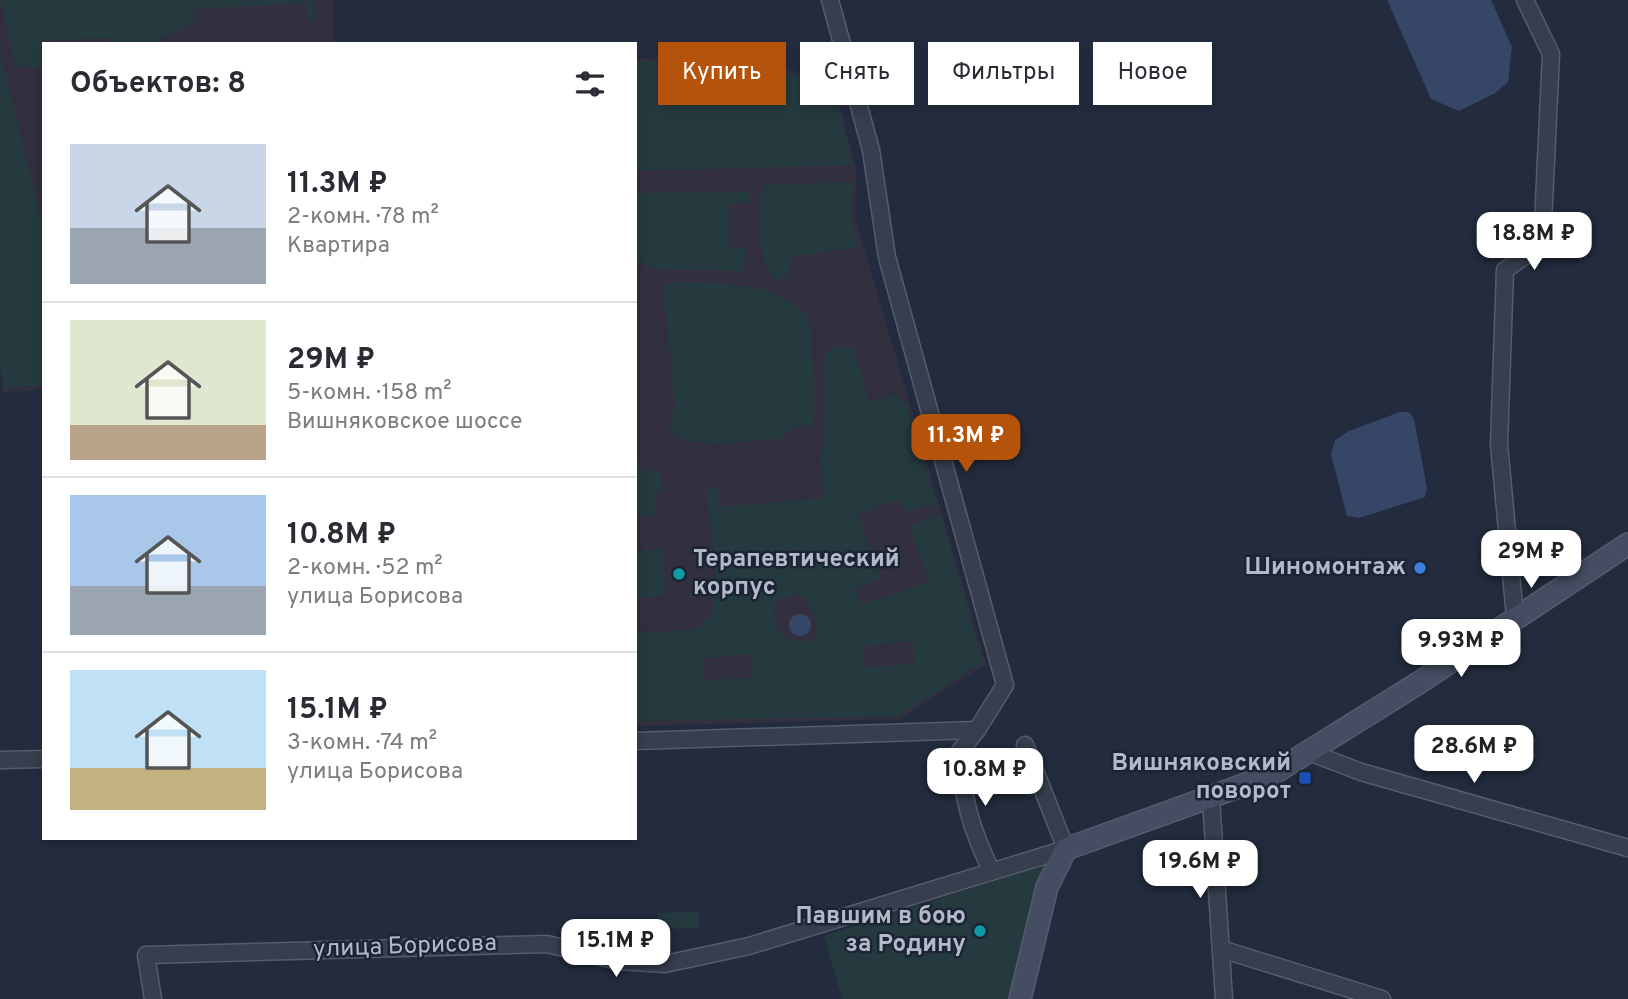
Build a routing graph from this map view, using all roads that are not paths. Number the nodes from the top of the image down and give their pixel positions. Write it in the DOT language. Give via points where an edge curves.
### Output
graph roads {
  1 [pos="830,0"];
  2 [pos="1525,0"];
  3 [pos="1628,544"];
  4 [pos="1515,617"];
  5 [pos="977,730"];
  6 [pos="637,741"];
  7 [pos="1024,746"];
  8 [pos="1309,752"];
  9 [pos="42,759"];
  10 [pos="0,760"];
  11 [pos="1211,798"];
  12 [pos="1628,848"];
  13 [pos="1066,849"];
  14 [pos="990,870"];
  15 [pos="1221,949"];
  16 [pos="153,999"];
  17 [pos="1020,999"];
  18 [pos="1224,999"];
  19 [pos="1382,999"];
  1 -- 5 [label="street" via="871,150 887,257 1005,685"];
  2 -- 4 [label="street" via="1550,54 1542,244 1505,270 1499,444"];
  3 -- 4 [label="street"];
  4 -- 8 [label="street"];
  5 -- 6 [label="street"];
  5 -- 14 [label="street" via="960,751 961,781 971,830"];
  7 -- 13 [label="street"];
  8 -- 11 [label="street" via="1271,775"];
  8 -- 12 [label="street" via="1362,772"];
  9 -- 10 [label="street"];
  11 -- 13 [label="street"];
  11 -- 15 [label="street"];
  13 -- 14 [label="street, улица Борисова"];
  13 -- 17 [label="street" via="1047,887"];
  14 -- 16 [label="street, улица Борисова" via="749,946 664,964 619,961 547,944 146,955"];
  15 -- 18 [label="street"];
  15 -- 19 [label="street"];
}
